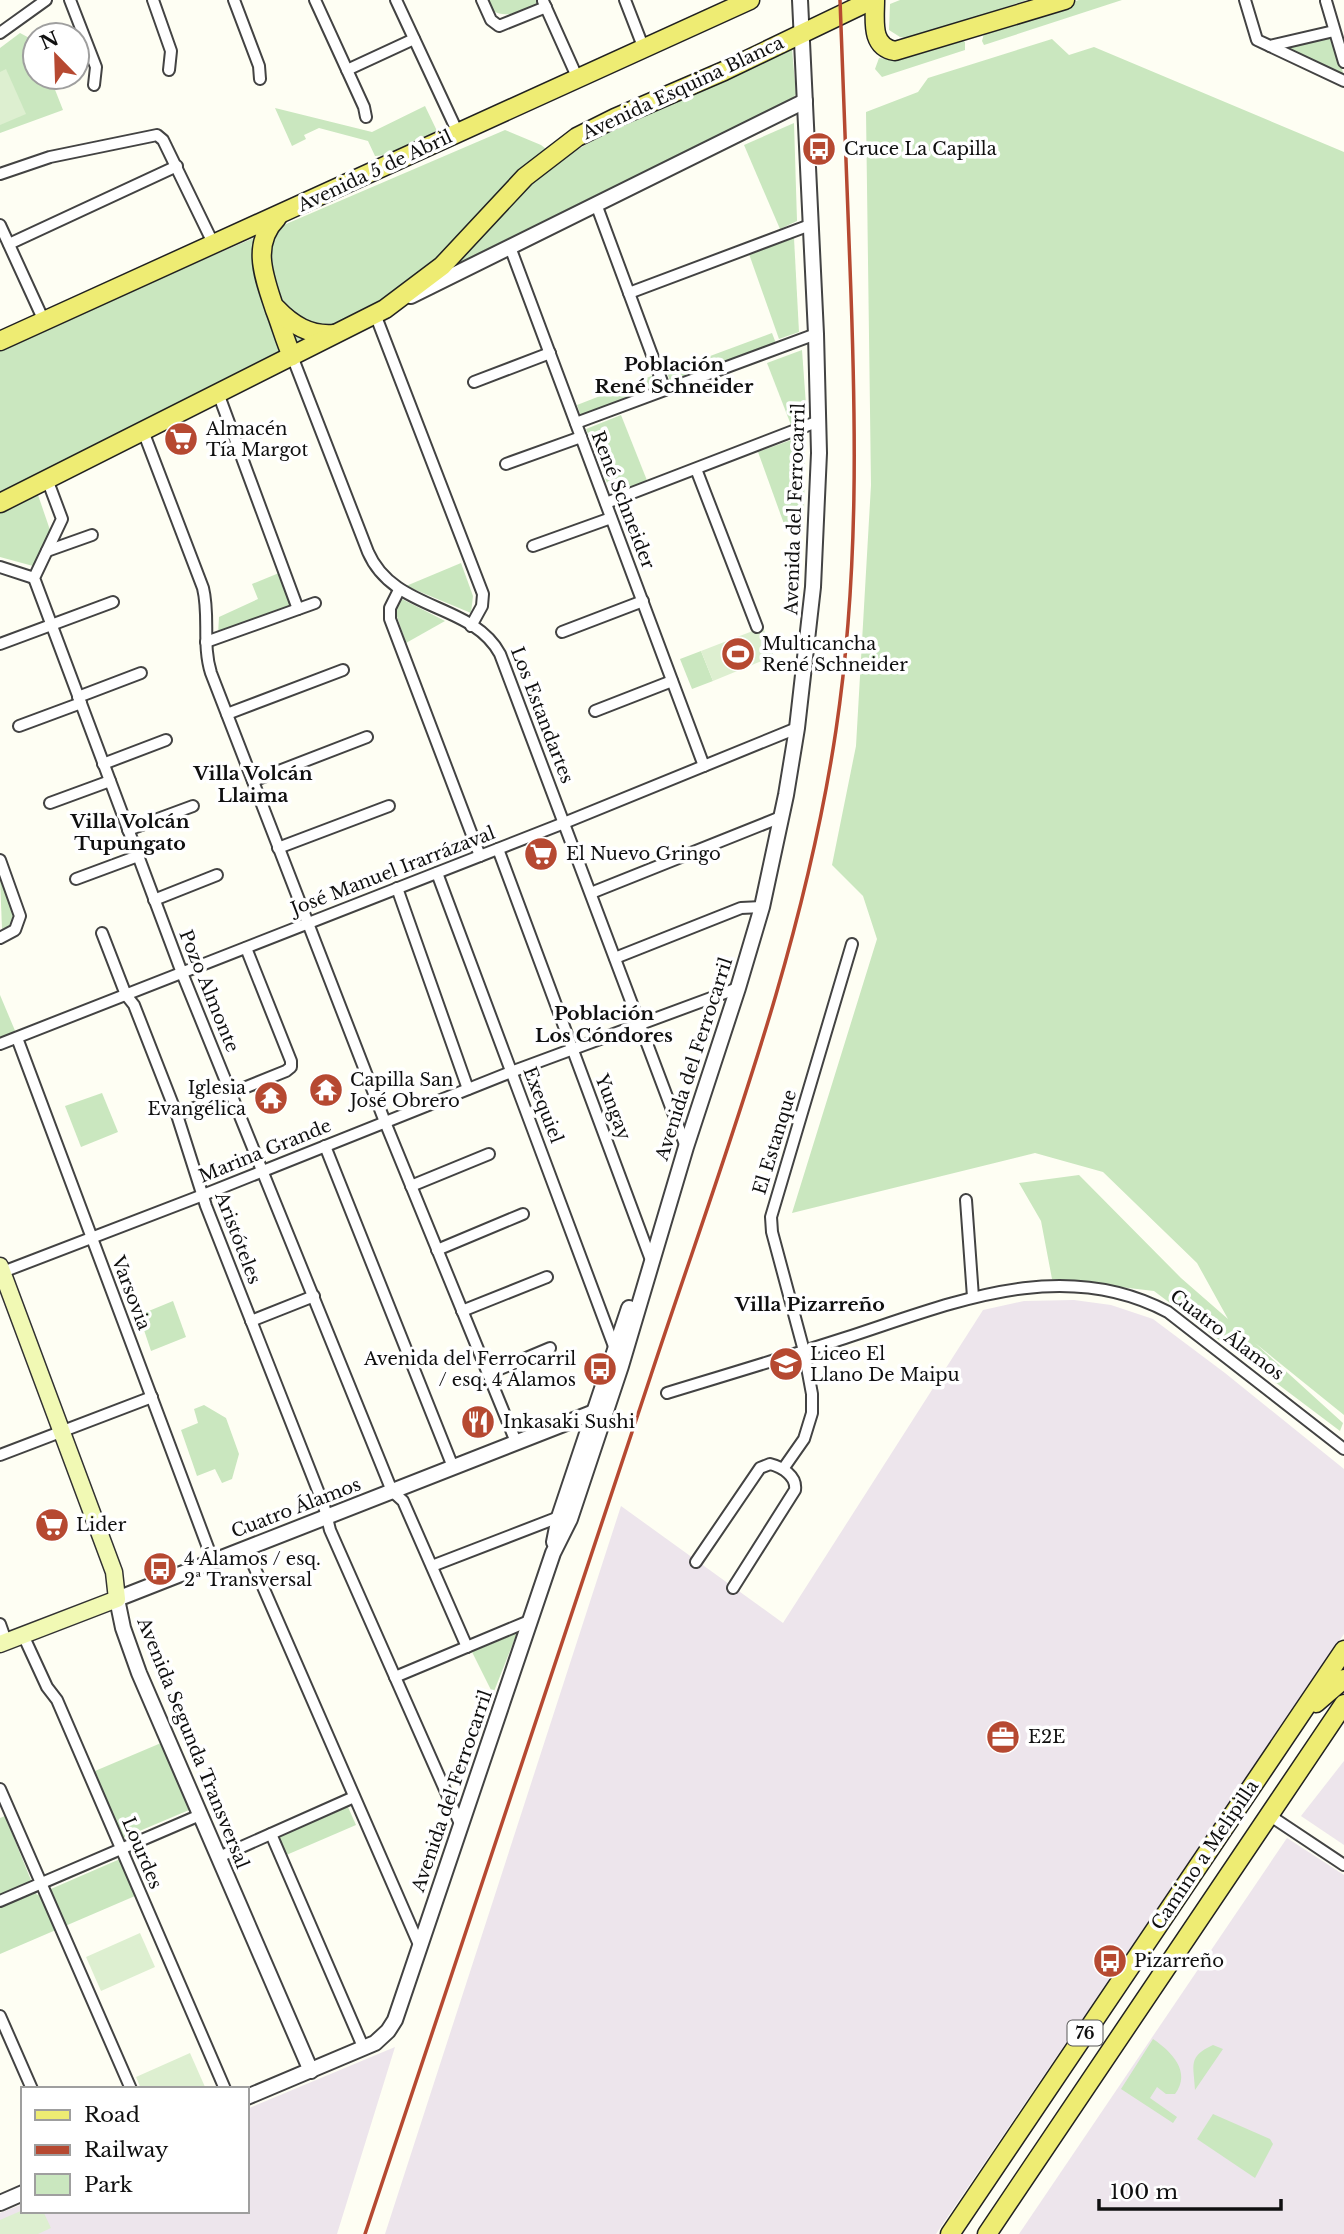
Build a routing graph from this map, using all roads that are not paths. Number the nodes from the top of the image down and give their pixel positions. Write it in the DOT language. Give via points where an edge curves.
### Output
graph roads {
  1 [pos="46,0"];
  2 [pos="71,0"];
  3 [pos="153,0"];
  4 [pos="234,0"];
  5 [pos="315,0"];
  6 [pos="396,0"];
  7 [pos="482,0"];
  8 [pos="625,0"];
  9 [pos="750,0"];
  10 [pos="800,0"];
  11 [pos="873,0"];
  12 [pos="1065,0"];
  13 [pos="1245,0"];
  14 [pos="1326,1"];
  15 [pos="545,4"];
  16 [pos="1038,4"];
  17 [pos="1334,31"];
  18 [pos="802,32"];
  19 [pos="0,33"];
  20 [pos="414,39"];
  21 [pos="1270,46"];
  22 [pos="644,49"];
  23 [pos="1344,62"];
  24 [pos="347,70"];
  25 [pos="169,71"];
  26 [pos="260,79"];
  27 [pos="578,79"];
  28 [pos="1344,81"];
  29 [pos="93,85"];
  30 [pos="805,101"];
  31 [pos="366,117"];
  32 [pos="458,133"];
  33 [pos="177,166"];
  34 [pos="0,174"];
  35 [pos="596,204"];
  36 [pos="280,216"];
  37 [pos="0,225"];
  38 [pos="810,225"];
  39 [pos="9,244"];
  40 [pos="215,245"];
  41 [pos="510,247"];
  42 [pos="629,293"];
  43 [pos="274,305"];
  44 [pos="380,311"];
  45 [pos="44,321"];
  46 [pos="336,334"];
  47 [pos="816,334"];
  48 [pos="0,341"];
  49 [pos="550,354"];
  50 [pos="292,356"];
  51 [pos="474,382"];
  52 [pos="665,390"];
  53 [pos="218,393"];
  54 [pos="819,422"];
  55 [pos="576,423"];
  56 [pos="143,431"];
  57 [pos="581,437"];
  58 [pos="506,464"];
  59 [pos="696,469"];
  60 [pos="47,479"];
  61 [pos="0,503"];
  62 [pos="606,503"];
  63 [pos="611,518"];
  64 [pos="92,535"];
  65 [pos="533,546"];
  66 [pos="47,551"];
  67 [pos="0,567"];
  68 [pos="34,578"];
  69 [pos="399,590"];
  70 [pos="643,601"];
  71 [pos="113,603"];
  72 [pos="315,603"];
  73 [pos="298,609"];
  74 [pos="51,625"];
  75 [pos="471,626"];
  76 [pos="757,627"];
  77 [pos="562,632"];
  78 [pos="205,642"];
  79 [pos="0,644"];
  80 [pos="343,670"];
  81 [pos="141,673"];
  82 [pos="672,681"];
  83 [pos="80,700"];
  84 [pos="595,711"];
  85 [pos="227,714"];
  86 [pos="19,726"];
  87 [pos="797,728"];
  88 [pos="367,737"];
  89 [pos="166,740"];
  90 [pos="103,764"];
  91 [pos="704,766"];
  92 [pos="110,781"];
  93 [pos="253,781"];
  94 [pos="50,803"];
  95 [pos="193,806"];
  96 [pos="389,806"];
  97 [pos="782,817"];
  98 [pos="564,823"];
  99 [pos="128,830"];
  100 [pos="278,848"];
  101 [pos="498,849"];
  102 [pos="138,856"];
  103 [pos="480,856"];
  104 [pos="0,860"];
  105 [pos="437,873"];
  106 [pos="217,875"];
  107 [pos="76,879"];
  108 [pos="397,888"];
  109 [pos="591,893"];
  110 [pos="154,900"];
  111 [pos="762,907"];
  112 [pos="307,924"];
  113 [pos="102,933"];
  114 [pos="0,938"];
  115 [pos="852,944"];
  116 [pos="246,948"];
  117 [pos="615,958"];
  118 [pos="182,973"];
  119 [pos="738,988"];
  120 [pos="126,995"];
  121 [pos="640,1024"];
  122 [pos="16,1038"];
  123 [pos="0,1044"];
  124 [pos="573,1049"];
  125 [pos="511,1072"];
  126 [pos="468,1089"];
  127 [pos="231,1093"];
  128 [pos="177,1115"];
  129 [pos="385,1122"];
  130 [pos="325,1146"];
  131 [pos="686,1147"];
  132 [pos="489,1154"];
  133 [pos="263,1170"];
  134 [pos="411,1186"];
  135 [pos="203,1195"];
  136 [pos="966,1200"];
  137 [pos="523,1214"];
  138 [pos="92,1238"];
  139 [pos="437,1250"];
  140 [pos="652,1260"];
  141 [pos="1,1270"];
  142 [pos="547,1277"];
  143 [pos="314,1296"];
  144 [pos="973,1297"];
  145 [pos="462,1311"];
  146 [pos="251,1321"];
  147 [pos="550,1348"];
  148 [pos="615,1349"];
  149 [pos="804,1351"];
  150 [pos="488,1374"];
  151 [pos="667,1393"];
  152 [pos="152,1397"];
  153 [pos="601,1409"];
  154 [pos="61,1431"];
  155 [pos="516,1442"];
  156 [pos="1344,1449"];
  157 [pos="0,1455"];
  158 [pos="453,1467"];
  159 [pos="783,1469"];
  160 [pos="392,1491"];
  161 [pos="327,1516"];
  162 [pos="559,1517"];
  163 [pos="246,1548"];
  164 [pos="553,1553"];
  165 [pos="214,1561"];
  166 [pos="696,1562"];
  167 [pos="432,1566"];
  168 [pos="733,1588"];
  169 [pos="117,1599"];
  170 [pos="529,1621"];
  171 [pos="0,1624"];
  172 [pos="23,1635"];
  173 [pos="3,1642"];
  174 [pos="467,1647"];
  175 [pos="1344,1650"];
  176 [pos="395,1677"];
  177 [pos="1344,1679"];
  178 [pos="1343,1707"];
  179 [pos="1290,1728"];
  180 [pos="0,1789"];
  181 [pos="354,1797"];
  182 [pos="200,1815"];
  183 [pos="1269,1815"];
  184 [pos="461,1826"];
  185 [pos="271,1834"];
  186 [pos="121,1849"];
  187 [pos="219,1857"];
  188 [pos="1344,1866"];
  189 [pos="41,1883"];
  190 [pos="0,1901"];
  191 [pos="420,1947"];
  192 [pos="0,2016"];
  193 [pos="364,2049"];
  194 [pos="311,2071"];
  195 [pos="31,2087"];
  196 [pos="130,2087"];
  197 [pos="224,2087"];
  198 [pos="248,2097"];
  199 [pos="21,2194"];
  200 [pos="0,2203"];
  201 [pos="950,2234"];
  202 [pos="987,2234"];
  1 -- 19 [label="street"];
  2 -- 29 [label="street" via="96,67"];
  3 -- 25 [label="street" via="171,51"];
  4 -- 26 [label="street"];
  5 -- 24 [label="street"];
  6 -- 20 [label="street"];
  7 -- 15 [label="street" via="499,26"];
  8 -- 22 [label="street"];
  9 -- 22 [label="main road, Avenida 5 de Abril"];
  10 -- 18 [label="street, Avenida del Ferrocarril"];
  11 -- 16 [label="main road" via="876,38 891,51"];
  11 -- 18 [label="main road, Avenida Esquina Blanca"];
  12 -- 16 [label="main road"];
  13 -- 21 [label="street" via="1257,40"];
  14 -- 17 [label="street"];
  15 -- 27 [label="street"];
  17 -- 21 [label="street"];
  17 -- 23 [label="street"];
  18 -- 30 [label="street, Avenida del Ferrocarril"];
  18 -- 44 [label="main road, Avenida Esquina Blanca" via="606,122 559,149 526,177 442,267"];
  20 -- 24 [label="street"];
  20 -- 32 [label="street"];
  21 -- 28 [label="street"];
  22 -- 27 [label="main road, Avenida 5 de Abril"];
  24 -- 31 [label="street"];
  27 -- 32 [label="main road, Avenida 5 de Abril"];
  30 -- 35 [label="street, Avenida Esquina Blanca"];
  30 -- 38 [label="street, Avenida del Ferrocarril"];
  32 -- 36 [label="main road, Avenida 5 de Abril"];
  33 -- 34 [label="street" via="163,139 154,135 50,157"];
  33 -- 39 [label="street"];
  33 -- 40 [label="street"];
  35 -- 41 [label="street, Avenida Esquina Blanca"];
  35 -- 42 [label="street"];
  36 -- 40 [label="main road, Avenida 5 de Abril"];
  36 -- 43 [label="main road" via="266,233 261,255"];
  37 -- 39 [label="street"];
  38 -- 42 [label="street"];
  38 -- 47 [label="street, Avenida del Ferrocarril"];
  39 -- 45 [label="street"];
  40 -- 45 [label="main road, Avenida 5 de Abril"];
  41 -- 44 [label="street, Avenida Esquina Blanca"];
  41 -- 49 [label="street, René Schneider"];
  42 -- 52 [label="street"];
  43 -- 46 [label="main road" via="306,330"];
  43 -- 50 [label="main road"];
  44 -- 46 [label="main road, Avenida Esquina Blanca"];
  44 -- 75 [label="street" via="483,594"];
  45 -- 48 [label="main road, Avenida 5 de Abril"];
  46 -- 50 [label="main road, Avenida Esquina Blanca"];
  47 -- 52 [label="street"];
  47 -- 54 [label="street, Avenida del Ferrocarril"];
  49 -- 51 [label="street"];
  49 -- 55 [label="street, René Schneider"];
  50 -- 53 [label="main road, Avenida Esquina Blanca"];
  50 -- 69 [label="street, Los Estandartes" via="371,559"];
  52 -- 55 [label="street"];
  53 -- 56 [label="main road, Avenida Esquina Blanca"];
  53 -- 73 [label="street"];
  54 -- 59 [label="street"];
  54 -- 87 [label="street, Avenida del Ferrocarril" via="814,575"];
  55 -- 57 [label="street, René Schneider"];
  56 -- 60 [label="main road, Avenida Esquina Blanca"];
  56 -- 78 [label="street" via="203,588"];
  57 -- 58 [label="street"];
  57 -- 62 [label="street, René Schneider"];
  59 -- 62 [label="street"];
  59 -- 76 [label="street"];
  60 -- 61 [label="main road, Avenida Esquina Blanca"];
  60 -- 66 [label="street" via="62,516"];
  62 -- 63 [label="street, René Schneider"];
  63 -- 65 [label="street"];
  63 -- 70 [label="street, René Schneider"];
  64 -- 66 [label="street"];
  66 -- 68 [label="street"];
  67 -- 68 [label="street"];
  68 -- 74 [label="street, Pozo Almonte"];
  69 -- 75 [label="street, Los Estandartes"];
  69 -- 103 [label="street" via="390,619"];
  70 -- 77 [label="street"];
  70 -- 82 [label="street, René Schneider"];
  71 -- 74 [label="street"];
  72 -- 73 [label="street"];
  73 -- 78 [label="street"];
  74 -- 79 [label="street"];
  74 -- 83 [label="street, Pozo Almonte"];
  75 -- 98 [label="street, Los Estandartes" via="486,635 500,654"];
  78 -- 85 [label="street" via="208,665"];
  80 -- 85 [label="street"];
  81 -- 83 [label="street"];
  82 -- 84 [label="street"];
  82 -- 91 [label="street, René Schneider"];
  83 -- 86 [label="street"];
  83 -- 90 [label="street, Pozo Almonte"];
  85 -- 93 [label="street"];
  87 -- 91 [label="street, José Manuel Irarrázaval"];
  87 -- 97 [label="street, Avenida del Ferrocarril"];
  88 -- 93 [label="street"];
  89 -- 90 [label="street"];
  90 -- 92 [label="street, Pozo Almonte"];
  91 -- 98 [label="street, José Manuel Irarrázaval"];
  92 -- 94 [label="street"];
  92 -- 99 [label="street, Pozo Almonte"];
  93 -- 100 [label="street"];
  95 -- 99 [label="street"];
  96 -- 100 [label="street"];
  97 -- 109 [label="street"];
  97 -- 111 [label="street, Avenida del Ferrocarril"];
  98 -- 101 [label="street, José Manuel Irarrázaval"];
  98 -- 109 [label="street, Los Estandartes"];
  99 -- 102 [label="street, Pozo Almonte"];
  100 -- 112 [label="street"];
  101 -- 103 [label="street, José Manuel Irarrázaval"];
  101 -- 124 [label="street, Yungay"];
  102 -- 107 [label="street"];
  102 -- 110 [label="street, Pozo Almonte"];
  103 -- 105 [label="street, José Manuel Irarrázaval"];
  104 -- 114 [label="street" via="19,911 18,926"];
  105 -- 108 [label="street, José Manuel Irarrázaval"];
  105 -- 125 [label="street, Exequiel"];
  106 -- 110 [label="street"];
  108 -- 112 [label="street, José Manuel Irarrázaval"];
  108 -- 126 [label="street"];
  109 -- 117 [label="street, Los Estandartes"];
  110 -- 118 [label="street, Pozo Almonte"];
  111 -- 117 [label="street" via="741,908"];
  111 -- 119 [label="street, Avenida del Ferrocarril"];
  112 -- 116 [label="street, José Manuel Irarrázaval"];
  112 -- 129 [label="street"];
  113 -- 120 [label="street, Aristóteles"];
  115 -- 149 [label="street, El Estanque" via="771,1217"];
  116 -- 118 [label="street, José Manuel Irarrázaval"];
  116 -- 127 [label="street" via="291,1067"];
  117 -- 121 [label="street, Los Estandartes"];
  118 -- 120 [label="street, José Manuel Irarrázaval"];
  118 -- 127 [label="street, Pozo Almonte"];
  119 -- 121 [label="street, Marina Grande"];
  119 -- 131 [label="street, Avenida del Ferrocarril"];
  120 -- 122 [label="street, José Manuel Irarrázaval"];
  120 -- 128 [label="street, Aristóteles"];
  121 -- 124 [label="street, Marina Grande"];
  121 -- 131 [label="street, Los Estandartes"];
  122 -- 123 [label="street, José Manuel Irarrázaval"];
  122 -- 138 [label="street, Varsovia"];
  124 -- 125 [label="street, Marina Grande"];
  124 -- 140 [label="street, Yungay"];
  125 -- 126 [label="street, Marina Grande"];
  125 -- 148 [label="street, Exequiel"];
  126 -- 129 [label="street, Marina Grande"];
  127 -- 128 [label="street"];
  127 -- 133 [label="street, Pozo Almonte"];
  128 -- 135 [label="street, Aristóteles"];
  129 -- 130 [label="street, Marina Grande"];
  129 -- 134 [label="street"];
  130 -- 133 [label="street, Marina Grande"];
  130 -- 158 [label="street"];
  131 -- 140 [label="street, Avenida del Ferrocarril"];
  132 -- 134 [label="street"];
  133 -- 135 [label="street, Marina Grande"];
  133 -- 143 [label="street, Pozo Almonte"];
  134 -- 139 [label="street"];
  135 -- 138 [label="street, Marina Grande"];
  135 -- 146 [label="street, Aristóteles"];
  136 -- 144 [label="street"];
  137 -- 139 [label="street"];
  138 -- 141 [label="street, Marina Grande"];
  138 -- 152 [label="street, Varsovia"];
  139 -- 145 [label="street"];
  140 -- 148 [label="street, Avenida del Ferrocarril"];
  140 -- 153 [label="street, Avenida del Ferrocarril"];
  141 -- 154 [label="main road, Avenida Segunda Transversal"];
  142 -- 145 [label="street"];
  143 -- 146 [label="street"];
  143 -- 160 [label="street, Pozo Almonte"];
  144 -- 149 [label="street, Cuatro Álamos"];
  144 -- 156 [label="street, Cuatro Álamos" via="1033,1287 1075,1287 1118,1292 1152,1304"];
  145 -- 150 [label="street"];
  146 -- 161 [label="street, Aristóteles"];
  147 -- 150 [label="street"];
  148 -- 153 [label="street, Avenida del Ferrocarril"];
  149 -- 151 [label="street, Cuatro Álamos"];
  149 -- 159 [label="street, El Estanque" via="812,1413 804,1439"];
  150 -- 155 [label="street"];
  152 -- 154 [label="street"];
  152 -- 165 [label="street, Varsovia"];
  153 -- 155 [label="street, Cuatro Álamos"];
  153 -- 162 [label="street, Avenida del Ferrocarril"];
  153 -- 164 [label="street, Avenida del Ferrocarril" via="570,1519"];
  154 -- 157 [label="street"];
  154 -- 169 [label="main road, Avenida Segunda Transversal" via="114,1572"];
  155 -- 158 [label="street, Cuatro Álamos"];
  158 -- 160 [label="street, Cuatro Álamos"];
  159 -- 166 [label="street" via="770,1464 760,1468"];
  159 -- 168 [label="street" via="794,1480 795,1490"];
  160 -- 161 [label="street, Cuatro Álamos"];
  160 -- 167 [label="street, Pozo Almonte" via="403,1502"];
  161 -- 163 [label="street, Cuatro Álamos"];
  161 -- 176 [label="street, Aristóteles"];
  162 -- 164 [label="street, Avenida del Ferrocarril"];
  162 -- 167 [label="street"];
  163 -- 165 [label="street, Cuatro Álamos"];
  163 -- 181 [label="street"];
  164 -- 170 [label="street, Avenida del Ferrocarril"];
  165 -- 169 [label="street, Cuatro Álamos"];
  167 -- 174 [label="street, Pozo Almonte"];
  169 -- 172 [label="main road, Cuatro Álamos"];
  169 -- 182 [label="street, Avenida Segunda Transversal" via="131,1650"];
  170 -- 174 [label="street"];
  170 -- 184 [label="street, Avenida del Ferrocarril"];
  171 -- 173 [label="street"];
  172 -- 173 [label="main road, Cuatro Álamos"];
  172 -- 186 [label="street, Lourdes" via="55,1696"];
  174 -- 176 [label="street"];
  175 -- 179 [label="main road, Camino a Melipilla / 76"];
  176 -- 184 [label="street, Aristóteles"];
  177 -- 179 [label="main road"];
  178 -- 183 [label="main road, Camino a Melipilla / 76"];
  179 -- 201 [label="main road, Camino a Melipilla / 76"];
  180 -- 189 [label="street"];
  181 -- 185 [label="street"];
  181 -- 191 [label="street"];
  182 -- 186 [label="street"];
  182 -- 187 [label="street, Avenida Segunda Transversal"];
  183 -- 188 [label="street"];
  183 -- 202 [label="main road, Camino a Melipilla / 76"];
  184 -- 191 [label="street, Avenida del Ferrocarril"];
  185 -- 187 [label="street"];
  185 -- 193 [label="street"];
  186 -- 189 [label="street"];
  186 -- 197 [label="street, Lourdes"];
  187 -- 194 [label="street, Avenida Segunda Transversal"];
  189 -- 190 [label="street"];
  189 -- 196 [label="street"];
  191 -- 193 [label="street, Avenida del Ferrocarril" via="395,2020 382,2038"];
  192 -- 195 [label="street"];
  193 -- 194 [label="street"];
  194 -- 198 [label="street"];
  199 -- 200 [label="street"];
}
